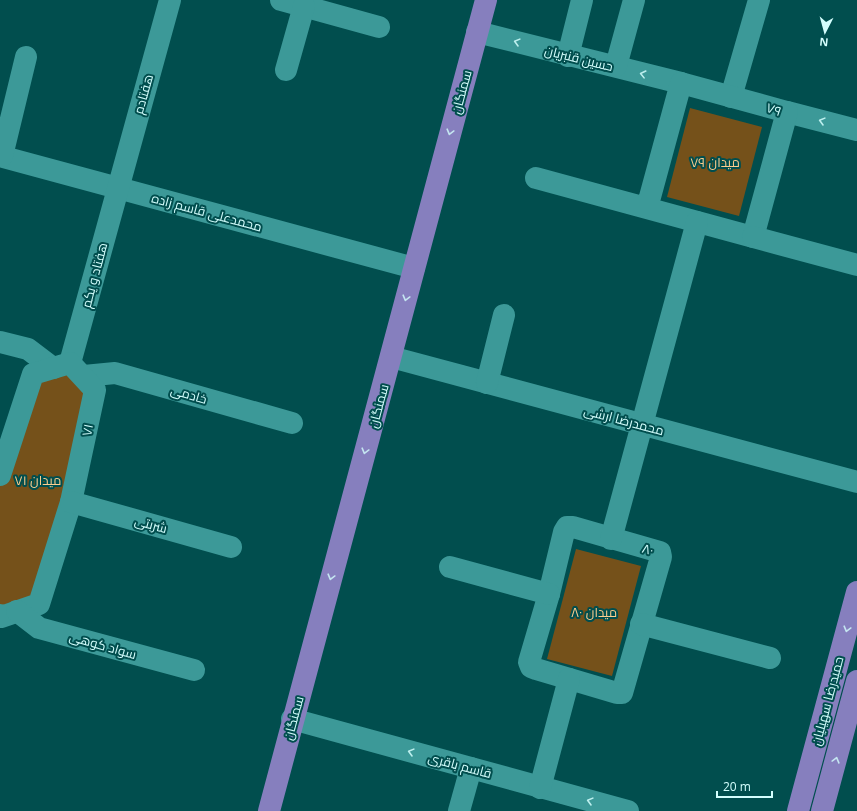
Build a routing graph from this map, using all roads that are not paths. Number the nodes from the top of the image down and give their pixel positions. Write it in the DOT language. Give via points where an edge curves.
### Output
graph roads {
  1 [pos="170,0"];
  2 [pos="281,0"];
  3 [pos="486,0"];
  4 [pos="582,0"];
  5 [pos="634,0"];
  6 [pos="759,0"];
  7 [pos="304,6"];
  8 [pos="379,27"];
  9 [pos="477,32"];
  10 [pos="568,56"];
  11 [pos="26,57"];
  12 [pos="616,66"];
  13 [pos="286,70"];
  14 [pos="681,83"];
  15 [pos="731,97"];
  16 [pos="787,112"];
  17 [pos="857,130"];
  18 [pos="1,156"];
  19 [pos="536,178"];
  20 [pos="117,188"];
  21 [pos="647,208"];
  22 [pos="697,222"];
  23 [pos="753,237"];
  24 [pos="857,265"];
  25 [pos="414,268"];
  26 [pos="504,315"];
  27 [pos="0,342"];
  28 [pos="391,357"];
  29 [pos="69,369"];
  30 [pos="487,383"];
  31 [pos="292,423"];
  32 [pos="642,425"];
  33 [pos="0,475"];
  34 [pos="857,482"];
  35 [pos="71,502"];
  36 [pos="611,539"];
  37 [pos="231,547"];
  38 [pos="450,567"];
  39 [pos="857,592"];
  40 [pos="549,594"];
  41 [pos="5,616"];
  42 [pos="641,624"];
  43 [pos="770,658"];
  44 [pos="194,670"];
  45 [pos="569,679"];
  46 [pos="857,681"];
  47 [pos="292,719"];
  48 [pos="471,768"];
  49 [pos="540,788"];
  50 [pos="269,811"];
  51 [pos="459,811"];
  52 [pos="628,811"];
  53 [pos="798,811"];
  54 [pos="822,811"];
  1 -- 20 [label="street, هفتادم"];
  2 -- 7 [label="street"];
  3 -- 9 [label="main road, سمنگان"];
  4 -- 10 [label="street"];
  5 -- 12 [label="street"];
  6 -- 15 [label="street"];
  7 -- 8 [label="street"];
  7 -- 13 [label="street"];
  10 -- 9 [label="street, حسین قنبریان, one-way"];
  9 -- 25 [label="main road, سمنگان, one-way"];
  10 -- 12 [label="street, حسین قنبریان"];
  11 -- 18 [label="street"];
  14 -- 12 [label="street, حسین قنبریان, one-way"];
  14 -- 15 [label="street, ۷۹"];
  14 -- 21 [label="street"];
  15 -- 16 [label="street, ۷۹"];
  17 -- 16 [label="street, one-way"];
  16 -- 23 [label="street, ۷۹"];
  18 -- 20 [label="street, محمدعلی قاسم زاده"];
  19 -- 21 [label="street"];
  20 -- 25 [label="street, محمدعلی قاسم زاده"];
  20 -- 29 [label="street, هفتاد و یکم"];
  21 -- 22 [label="street"];
  22 -- 23 [label="street"];
  22 -- 32 [label="street"];
  23 -- 24 [label="street"];
  25 -- 28 [label="main road, سمنگان, one-way"];
  26 -- 30 [label="street"];
  27 -- 29 [label="street" via="28,349"];
  28 -- 30 [label="street, محمدرضا ارشی"];
  28 -- 47 [label="main road, سمنگان, one-way"];
  29 -- 31 [label="street, خادمی" via="115,373"];
  29 -- 33 [label="street" via="33,374"];
  29 -- 35 [label="street, ۷۱" via="95,390"];
  30 -- 32 [label="street, محمدرضا ارشی"];
  32 -- 34 [label="street, محمدرضا ارشی"];
  32 -- 36 [label="street"];
  35 -- 37 [label="street, شربتی"];
  35 -- 41 [label="street, ۷۱" via="39,604"];
  36 -- 40 [label="street, ۸۰" via="567,527"];
  36 -- 42 [label="street, ۸۰" via="660,552 661,557"];
  38 -- 40 [label="street"];
  39 -- 53 [label="main road, حمیدرضا سهیلیان, one-way"];
  40 -- 45 [label="street, ۸۰" via="529,662 531,667"];
  41 -- 44 [label="street, سواد کوهی" via="39,628"];
  42 -- 43 [label="street"];
  42 -- 45 [label="street, ۸۰" via="622,693"];
  45 -- 49 [label="street"];
  54 -- 46 [label="main road, حمیدرضا سهیلیان, one-way"];
  48 -- 47 [label="street, قاسم باقری, one-way"];
  47 -- 50 [label="main road, سمنگان"];
  48 -- 49 [label="street, قاسم باقری"];
  48 -- 51 [label="street"];
  52 -- 49 [label="street, قاسم باقری, one-way"];
}
